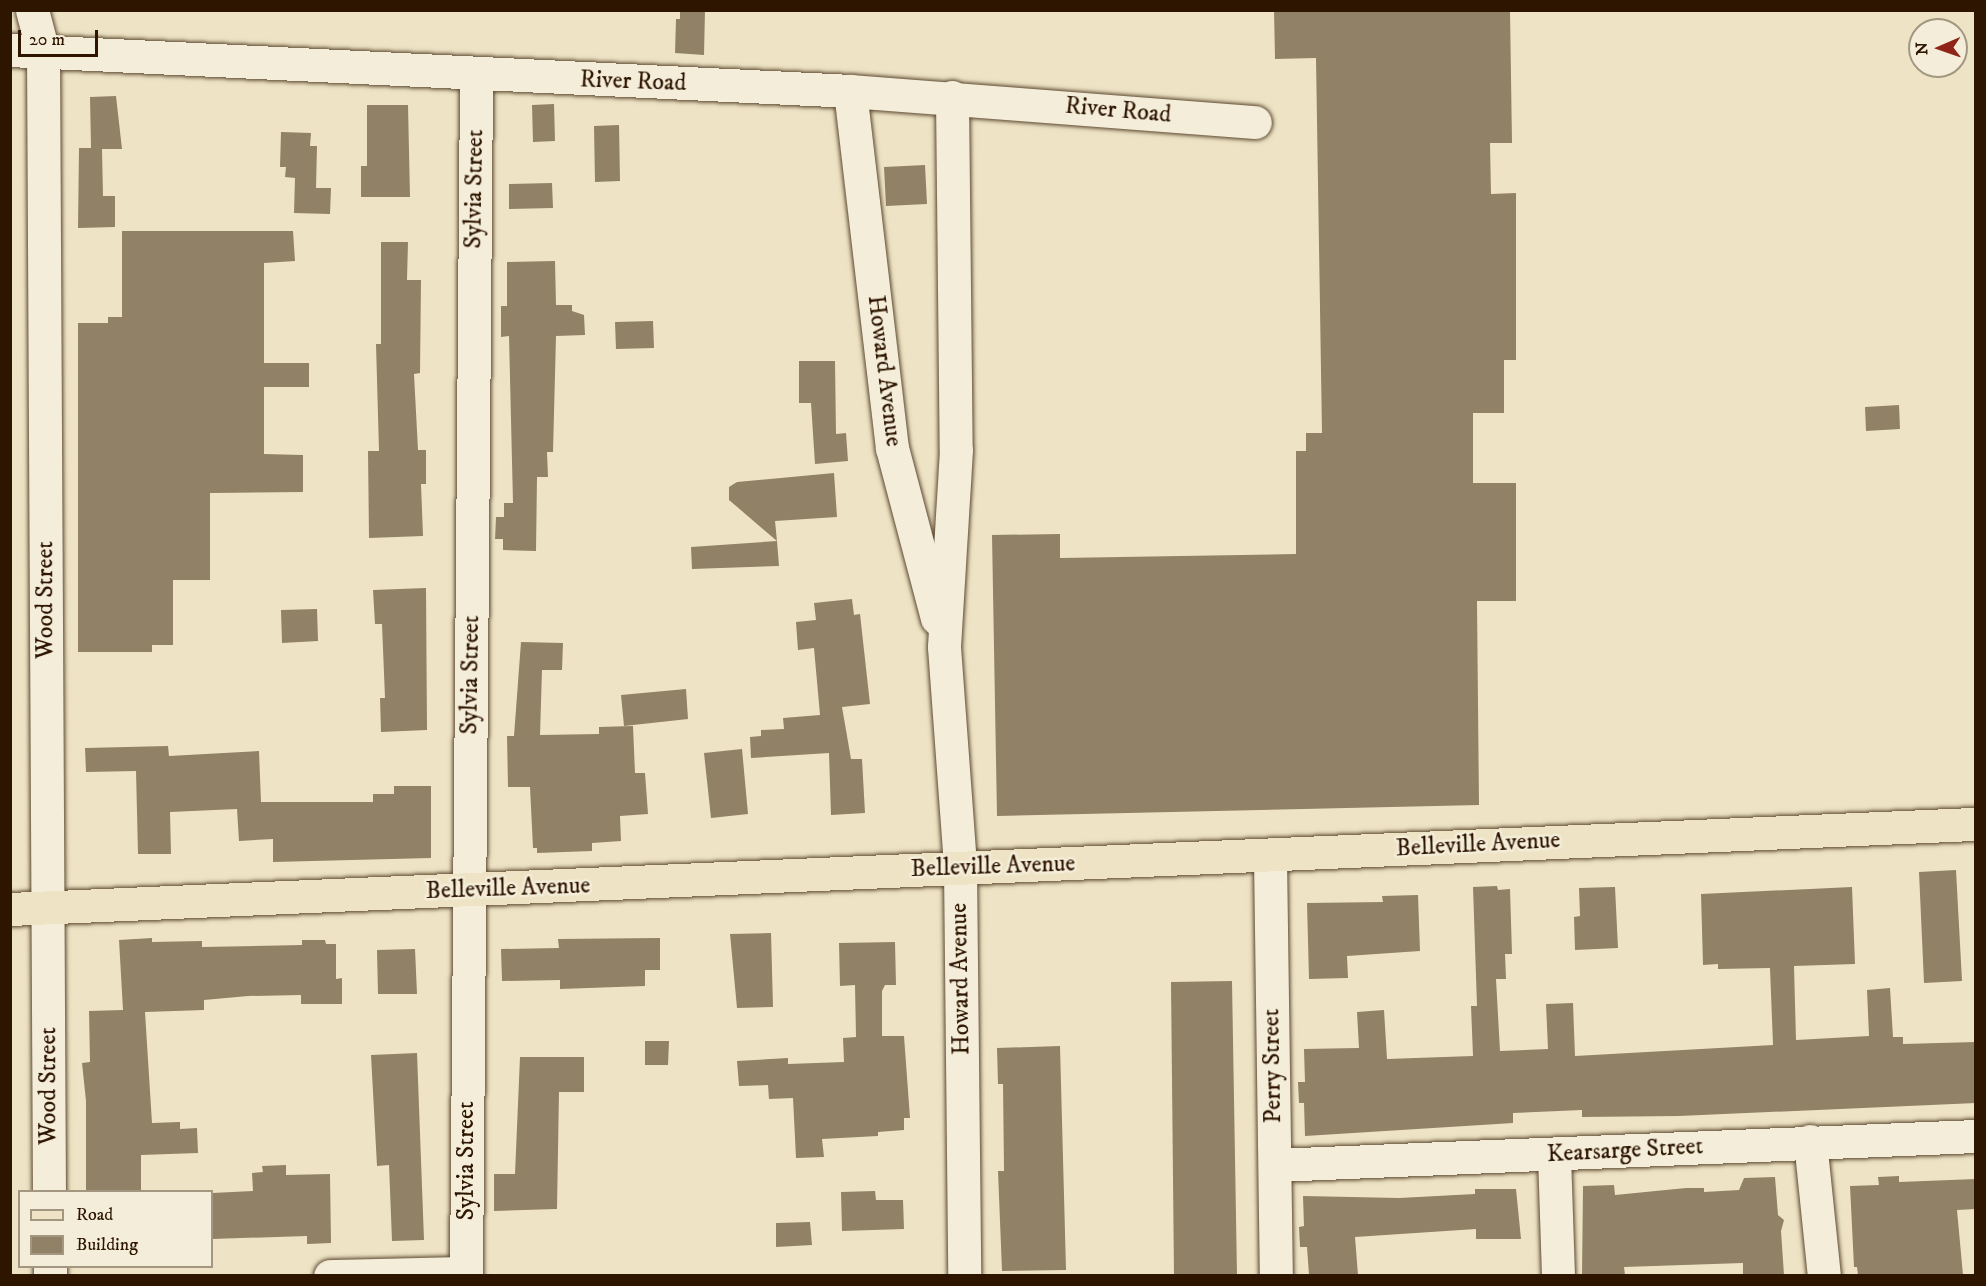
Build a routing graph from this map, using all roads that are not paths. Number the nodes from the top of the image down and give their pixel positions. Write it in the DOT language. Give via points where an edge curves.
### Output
graph roads {
  1 [pos="32,10"];
  2 [pos="10,50"];
  3 [pos="43,52"];
  4 [pos="476,75"];
  5 [pos="850,91"];
  6 [pos="952,97"];
  7 [pos="1255,122"];
  8 [pos="944,646"];
  9 [pos="1976,824"];
  10 [pos="1270,857"];
  11 [pos="960,867"];
  12 [pos="469,891"];
  13 [pos="48,907"];
  14 [pos="10,909"];
  15 [pos="1976,1136"];
  16 [pos="1810,1141"];
  17 [pos="1554,1155"];
  18 [pos="1275,1165"];
  19 [pos="49,1190"];
  20 [pos="466,1274"];
  21 [pos="330,1275"];
  22 [pos="964,1275"];
  23 [pos="1276,1275"];
  24 [pos="1558,1275"];
  25 [pos="1824,1275"];
  1 -- 3 [label="street, Wood Street"];
  2 -- 3 [label="street, River Road"];
  3 -- 4 [label="street, River Road"];
  3 -- 13 [label="street, Wood Street"];
  4 -- 5 [label="street, River Road"];
  4 -- 12 [label="street, Sylvia Street"];
  5 -- 6 [label="street, River Road"];
  5 -- 8 [label="street, Howard Avenue" via="892,447"];
  6 -- 7 [label="street, River Road"];
  6 -- 8 [label="street, Howard Avenue" via="956,450"];
  8 -- 11 [label="street, Howard Avenue"];
  9 -- 10 [label="main road, Belleville Avenue" via="1552,840"];
  10 -- 11 [label="main road, Belleville Avenue"];
  10 -- 18 [label="street, Perry Street"];
  11 -- 12 [label="main road, Belleville Avenue"];
  11 -- 22 [label="street, Howard Avenue"];
  12 -- 13 [label="main road, Belleville Avenue"];
  12 -- 20 [label="street, Sylvia Street"];
  13 -- 14 [label="main road, Belleville Avenue"];
  13 -- 19 [label="street, Wood Street"];
  15 -- 16 [label="street, Kearsarge Street"];
  16 -- 17 [label="street, Kearsarge Street"];
  16 -- 25 [label="street"];
  17 -- 18 [label="street, Kearsarge Street"];
  17 -- 24 [label="street"];
  18 -- 23 [label="street, Perry Street"];
  20 -- 21 [label="street"];
}
